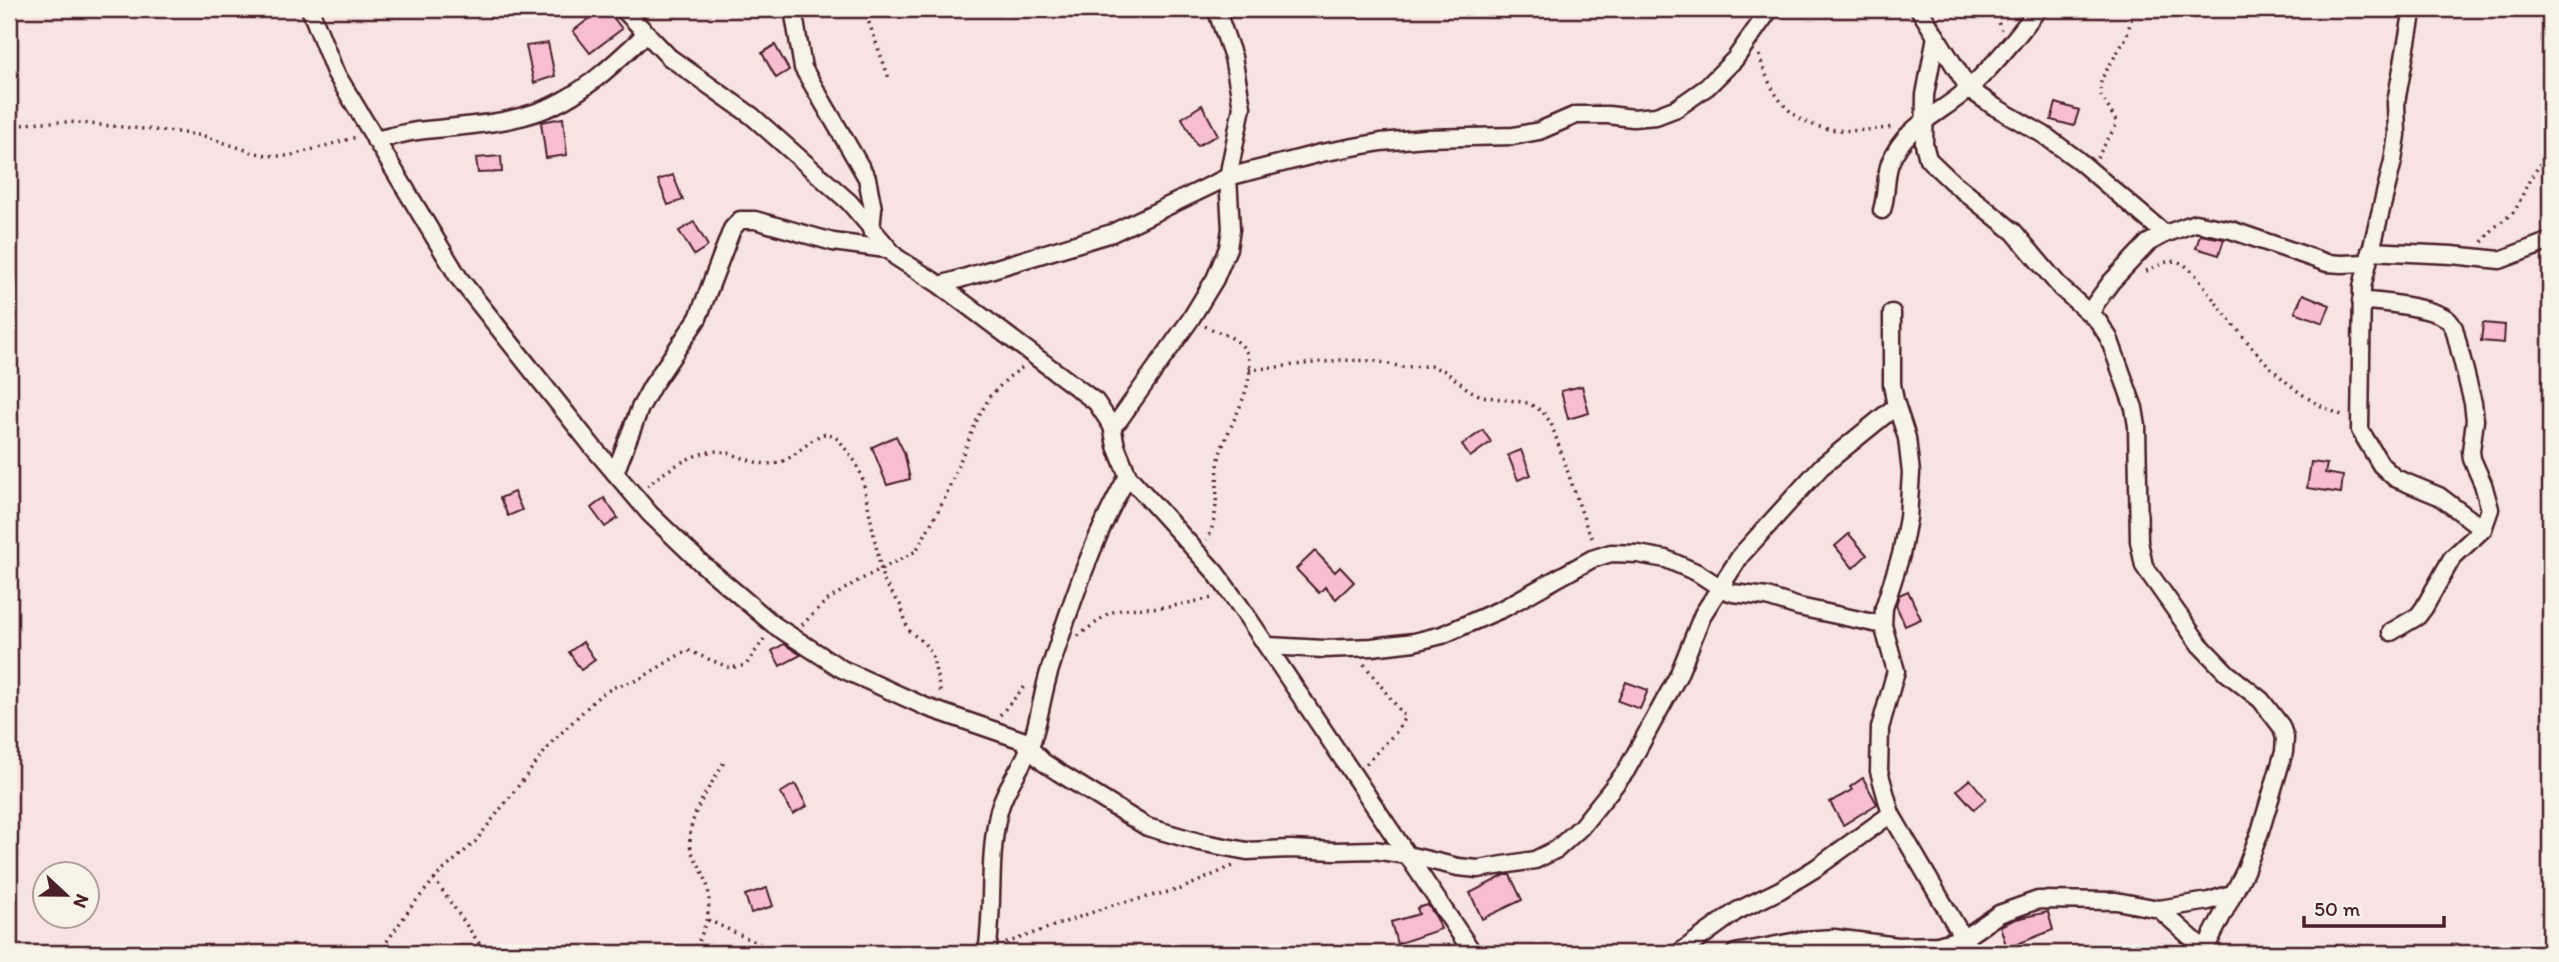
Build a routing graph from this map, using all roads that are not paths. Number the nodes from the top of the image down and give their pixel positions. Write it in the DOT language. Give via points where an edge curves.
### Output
graph roads {
  1 [pos="310,9"];
  2 [pos="624,9"];
  3 [pos="793,9"];
  4 [pos="1216,9"];
  5 [pos="1770,9"];
  6 [pos="1919,9"];
  7 [pos="2038,9"];
  8 [pos="2413,9"];
  9 [pos="647,33"];
  10 [pos="1936,36"];
  11 [pos="1969,89"];
  12 [pos="1922,122"];
  13 [pos="373,136"];
  14 [pos="1228,177"];
  15 [pos="1882,210"];
  16 [pos="871,230"];
  17 [pos="2165,234"];
  18 [pos="2550,241"];
  19 [pos="886,248"];
  20 [pos="2368,257"];
  21 [pos="940,285"];
  22 [pos="2361,301"];
  23 [pos="1892,313"];
  24 [pos="2092,314"];
  25 [pos="1896,406"];
  26 [pos="1112,426"];
  27 [pos="615,473"];
  28 [pos="1128,476"];
  29 [pos="2483,529"];
  30 [pos="1718,586"];
  31 [pos="1882,625"];
  32 [pos="2391,632"];
  33 [pos="1268,646"];
  34 [pos="1030,747"];
  35 [pos="1891,814"];
  36 [pos="1407,855"];
  37 [pos="2234,893"];
  38 [pos="2159,909"];
  39 [pos="1964,939"];
  40 [pos="987,952"];
  41 [pos="2204,952"];
  42 [pos="1474,953"];
  43 [pos="1679,953"];
  44 [pos="1735,953"];
  45 [pos="1972,953"];
  1 -- 13 [label="street" via="335,72"];
  2 -- 9 [label="street"];
  3 -- 16 [label="street" via="803,68 867,178 873,209"];
  4 -- 14 [label="street" via="1233,57 1242,107"];
  5 -- 14 [label="street" via="1735,59 1707,87 1656,116 1576,115 1513,136 1381,142"];
  6 -- 10 [label="street"];
  7 -- 11 [label="street"];
  8 -- 20 [label="street" via="2396,102 2393,161"];
  9 -- 13 [label="street" via="597,78 562,101 523,116"];
  9 -- 16 [label="street" via="670,57 752,116 849,202"];
  10 -- 11 [label="street"];
  10 -- 12 [label="street"];
  11 -- 12 [label="street"];
  11 -- 17 [label="street" via="2044,135"];
  12 -- 15 [label="street" via="1890,163"];
  12 -- 24 [label="street" via="1932,164 2014,232 2061,288"];
  13 -- 27 [label="street" via="459,278"];
  14 -- 21 [label="street" via="1112,233"];
  14 -- 26 [label="street" via="1231,229 1215,279"];
  16 -- 19 [label="street"];
  17 -- 20 [label="street" via="2204,224 2327,262 2342,264"];
  17 -- 24 [label="street" via="2148,243 2115,278"];
  18 -- 20 [label="street" via="2500,260 2452,255"];
  19 -- 21 [label="street"];
  19 -- 27 [label="street" via="833,242 740,220 732,229 698,318 640,408"];
  20 -- 22 [label="street"];
  21 -- 26 [label="street" via="1091,397"];
  22 -- 29 [label="street" via="2360,430 2385,470 2439,496"];
  22 -- 29 [label="street" via="2433,313 2447,318 2454,328 2473,403 2472,459 2490,509"];
  23 -- 25 [label="street"];
  24 -- 37 [label="street" via="2109,338 2134,408 2144,566 2200,645 2261,700 2285,738 2267,811"];
  25 -- 30 [label="street" via="1821,467 1747,547"];
  25 -- 31 [label="street" via="1907,438 1911,474 1901,555"];
  26 -- 28 [label="street"];
  27 -- 34 [label="street" via="700,562 793,639 842,669"];
  28 -- 33 [label="street" via="1233,596"];
  28 -- 34 [label="street" via="1097,540 1055,656"];
  29 -- 32 [label="street" via="2452,558 2418,616"];
  30 -- 31 [label="street"];
  30 -- 33 [label="street" via="1666,559 1602,555 1466,627 1414,642 1352,648"];
  30 -- 36 [label="street" via="1670,691 1626,771 1557,849 1535,860 1478,869"];
  31 -- 35 [label="street" via="1896,671 1878,748"];
  33 -- 36 [label="street"];
  34 -- 36 [label="street" via="1058,772 1147,827 1212,845 1259,851 1374,850"];
  34 -- 40 [label="street" via="998,812"];
  35 -- 39 [label="street"];
  35 -- 43 [label="street" via="1780,890 1706,931"];
  36 -- 42 [label="street"];
  37 -- 38 [label="street"];
  37 -- 41 [label="street"];
  38 -- 39 [label="street" via="2116,901 2038,900 1999,914"];
  38 -- 41 [label="street"];
  39 -- 44 [label="street" via="1920,947 1834,937"];
  39 -- 45 [label="street"];
}
